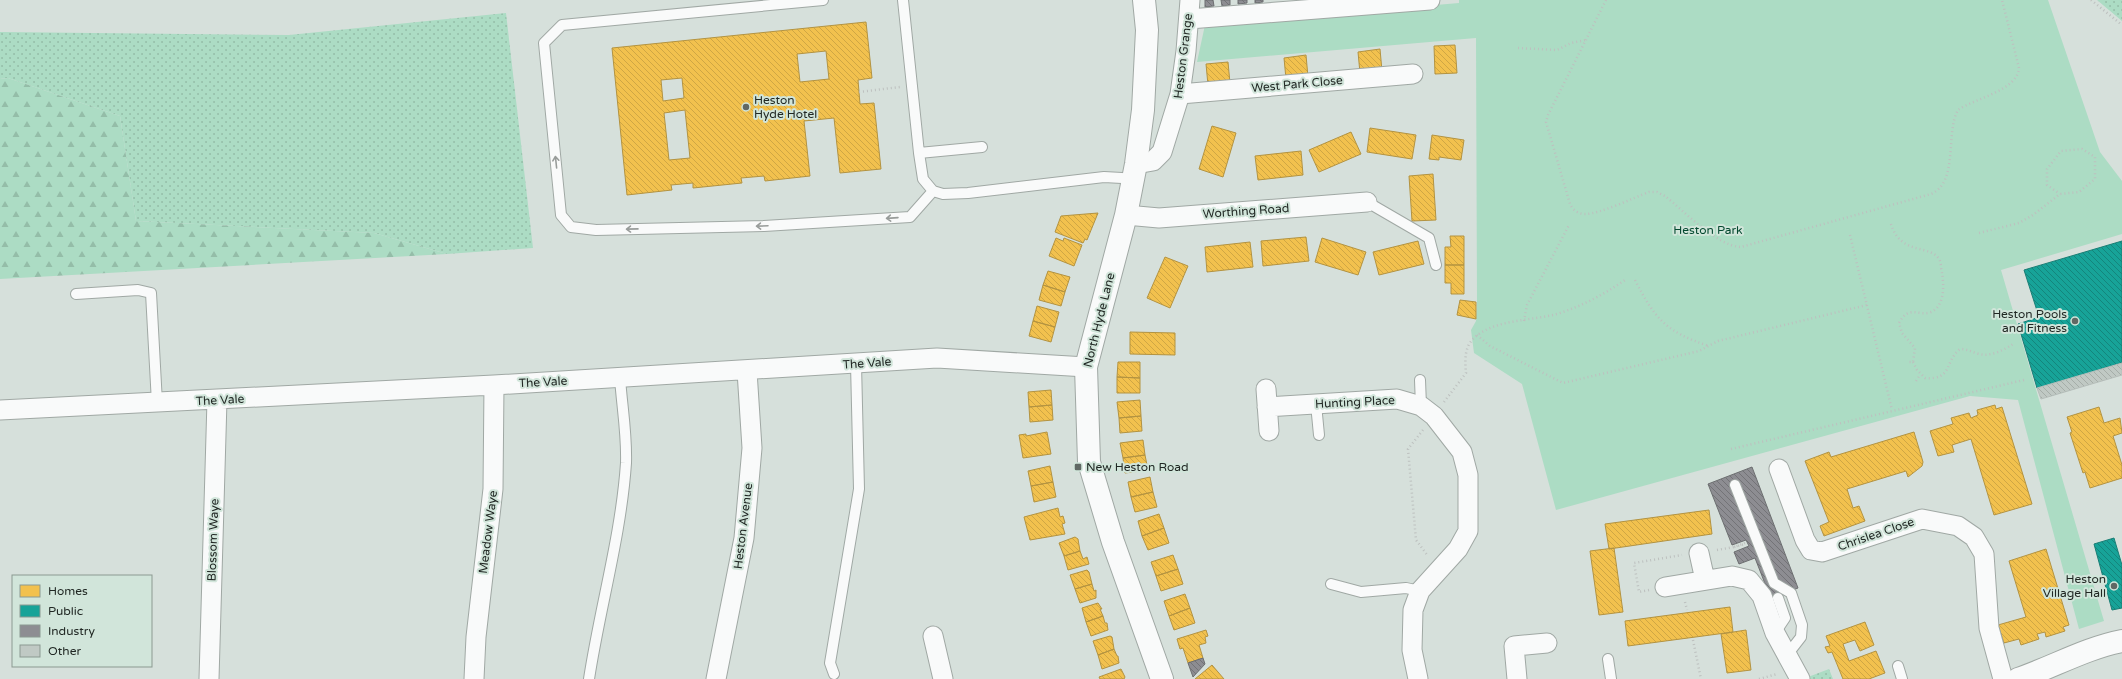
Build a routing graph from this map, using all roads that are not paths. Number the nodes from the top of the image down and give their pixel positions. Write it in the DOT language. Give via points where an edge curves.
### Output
graph roads {
  1 [pos="823,0"];
  2 [pos="903,0"];
  3 [pos="1144,0"];
  4 [pos="1190,0"];
  5 [pos="1430,0"];
  6 [pos="1189,19"];
  7 [pos="1414,74"];
  8 [pos="1180,94"];
  9 [pos="982,147"];
  10 [pos="919,153"];
  11 [pos="1135,173"];
  12 [pos="933,191"];
  13 [pos="1367,202"];
  14 [pos="1126,215"];
  15 [pos="1436,264"];
  16 [pos="76,294"];
  17 [pos="856,364"];
  18 [pos="1086,367"];
  19 [pos="747,371"];
  20 [pos="620,378"];
  21 [pos="1420,380"];
  22 [pos="494,385"];
  23 [pos="217,400"];
  24 [pos="157,403"];
  25 [pos="1316,404"];
  26 [pos="0,410"];
  27 [pos="1427,411"];
  28 [pos="1269,431"];
  29 [pos="1319,434"];
  30 [pos="1779,469"];
  31 [pos="1735,485"];
  32 [pos="1699,553"];
  33 [pos="1705,580"];
  34 [pos="1331,584"];
  35 [pos="1664,587"];
  36 [pos="1420,591"];
  37 [pos="1778,598"];
  38 [pos="1775,633"];
  39 [pos="933,636"];
  40 [pos="2122,640"];
  41 [pos="1547,643"];
  42 [pos="1787,656"];
  43 [pos="1608,659"];
  44 [pos="1898,666"];
  45 [pos="834,674"];
  46 [pos="209,679"];
  47 [pos="474,679"];
  48 [pos="590,679"];
  49 [pos="716,679"];
  50 [pos="943,679"];
  51 [pos="1162,679"];
  52 [pos="1418,679"];
  53 [pos="1517,679"];
  54 [pos="1611,679"];
  55 [pos="1800,679"];
  56 [pos="1902,679"];
  57 [pos="2003,679"];
  58 [pos="2018,679"];
  12 -- 1 [label="lane, one-way" via="910,216 764,226 596,230 571,227 562,215 544,43 562,25"];
  2 -- 10 [label="lane"];
  3 -- 11 [label="street, North Hyde Lane" via="1146,30 1143,110"];
  4 -- 6 [label="street, Heston Grange"];
  5 -- 6 [label="street"];
  6 -- 8 [label="street, Heston Grange"];
  7 -- 8 [label="street, West Park Close"];
  8 -- 11 [label="street, Heston Grange" via="1162,152"];
  9 -- 10 [label="lane"];
  10 -- 12 [label="lane" via="923,179"];
  11 -- 12 [label="lane" via="1122,178 1104,177 968,193 943,194"];
  11 -- 14 [label="street, North Hyde Lane"];
  13 -- 14 [label="street, Worthing Road" via="1159,218"];
  13 -- 15 [label="lane" via="1429,238"];
  14 -- 18 [label="street, North Hyde Lane"];
  16 -- 24 [label="lane" via="138,290 150,293"];
  17 -- 18 [label="street, The Vale" via="937,358"];
  17 -- 19 [label="street, The Vale"];
  17 -- 45 [label="lane" via="858,489 830,663"];
  18 -- 51 [label="street, North Hyde Lane" via="1090,462 1112,542"];
  19 -- 20 [label="street, The Vale"];
  19 -- 49 [label="street, Heston Avenue" via="752,448 744,538"];
  20 -- 22 [label="street, The Vale"];
  20 -- 48 [label="lane" via="626,433 626,463 617,537"];
  21 -- 27 [label="lane"];
  22 -- 23 [label="street, The Vale"];
  22 -- 47 [label="street, Meadow Waye" via="494,489 476,637"];
  23 -- 24 [label="street, The Vale"];
  23 -- 46 [label="street, Blossom Waye"];
  24 -- 26 [label="street, The Vale"];
  25 -- 27 [label="street, Hunting Place" via="1397,399"];
  25 -- 28 [label="street, Hunting Place" via="1266,398"];
  25 -- 29 [label="lane"];
  27 -- 36 [label="street" via="1462,452 1468,475 1468,531 1458,549"];
  30 -- 57 [label="street, Chrislea Close" via="1811,550 1822,552 1922,518 1958,526 1974,537 1984,554 1989,628"];
  31 -- 42 [label="lane" via="1774,583 1791,593 1802,625 1801,637"];
  32 -- 33 [label="street"];
  33 -- 35 [label="street"];
  33 -- 38 [label="street" via="1732,576 1750,580 1762,596"];
  34 -- 36 [label="lane" via="1361,592 1406,588"];
  36 -- 52 [label="street" via="1412,610 1411,627 1412,650"];
  37 -- 38 [label="lane" via="1785,618"];
  38 -- 42 [label="street"];
  39 -- 50 [label="street"];
  40 -- 58 [label="street" via="2099,646"];
  41 -- 53 [label="street" via="1514,646"];
  42 -- 55 [label="street"];
  43 -- 54 [label="lane"];
  44 -- 56 [label="lane"];
}
